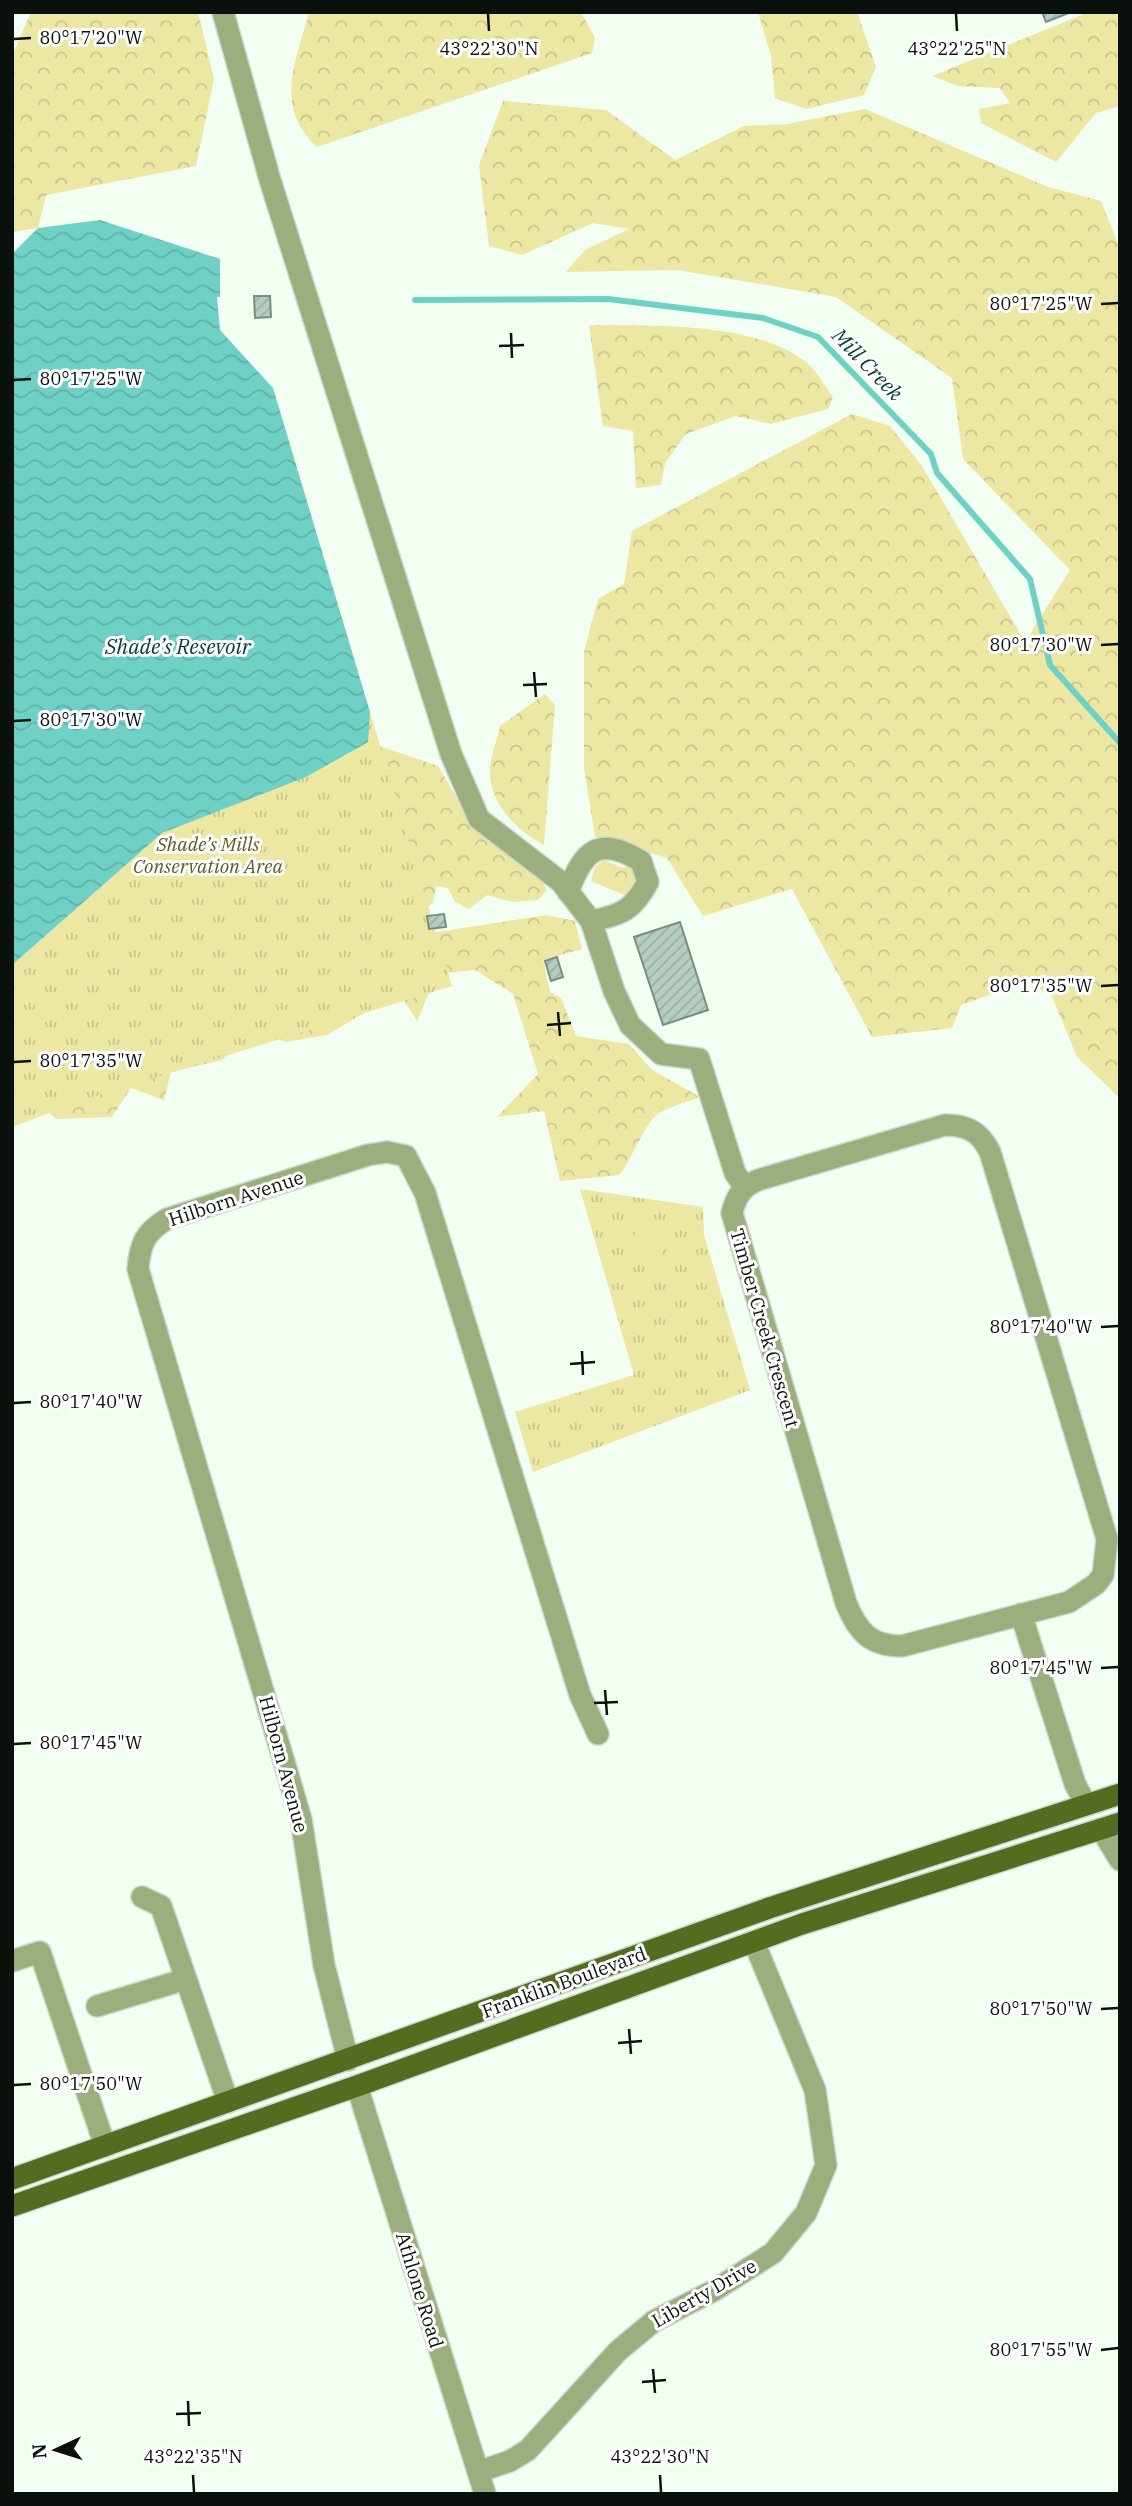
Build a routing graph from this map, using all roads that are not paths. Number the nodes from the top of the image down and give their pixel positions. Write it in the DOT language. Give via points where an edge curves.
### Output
graph roads {
  1 [pos="223,12"];
  2 [pos="568,892"];
  3 [pos="591,921"];
  4 [pos="744,1186"];
  5 [pos="1021,1614"];
  6 [pos="598,1734"];
  7 [pos="1120,1794"];
  8 [pos="1086,1804"];
  9 [pos="1110,1826"];
  10 [pos="1120,1860"];
  11 [pos="142,1897"];
  12 [pos="754,1942"];
  13 [pos="12,1961"];
  14 [pos="186,1979"];
  15 [pos="97,2006"];
  16 [pos="348,2060"];
  17 [pos="357,2086"];
  18 [pos="228,2102"];
  19 [pos="105,2146"];
  20 [pos="12,2179"];
  21 [pos="12,2206"];
  22 [pos="478,2472"];
  23 [pos="485,2494"];
  1 -- 2 [label="street" via="270,180 451,754 479,820"];
  2 -- 3 [label="street"];
  2 -- 3 [label="street" via="578,865 596,850 618,848 641,861 648,882 636,904 614,917"];
  3 -- 4 [label="street" via="630,1025 661,1054 699,1059 735,1173"];
  4 -- 5 [label="street, Timber Creek Crescent" via="735,1199 734,1227 853,1622 865,1638 883,1646 902,1646"];
  4 -- 5 [label="street, Timber Creek Crescent" via="945,1125 970,1128 983,1138 1107,1539 1103,1574 1096,1584 1069,1602"];
  5 -- 8 [label="street" via="1075,1784"];
  6 -- 16 [label="street, Hilborn Avenue" via="580,1695 425,1193 405,1156 387,1152 368,1155 167,1219 149,1230 140,1247 138,1269 302,1819 324,1965"];
  7 -- 8 [label="main road, Franklin Boulevard"];
  8 -- 16 [label="main road, Franklin Boulevard" via="769,1908"];
  9 -- 10 [label="street"];
  9 -- 12 [label="main road, Franklin Boulevard"];
  11 -- 14 [label="street" via="161,1906"];
  12 -- 17 [label="main road, Franklin Boulevard"];
  12 -- 22 [label="street, Liberty Drive" via="815,2090 826,2165 806,2213 773,2253 654,2321 618,2350 528,2450"];
  13 -- 19 [label="street" via="40,1952"];
  14 -- 15 [label="street"];
  14 -- 18 [label="street"];
  16 -- 18 [label="main road, Franklin Boulevard"];
  17 -- 21 [label="main road, Franklin Boulevard"];
  17 -- 22 [label="street, Athlone Road"];
  18 -- 19 [label="main road, Franklin Boulevard"];
  19 -- 20 [label="main road, Franklin Boulevard"];
  22 -- 23 [label="street, Athlone Road"];
}
